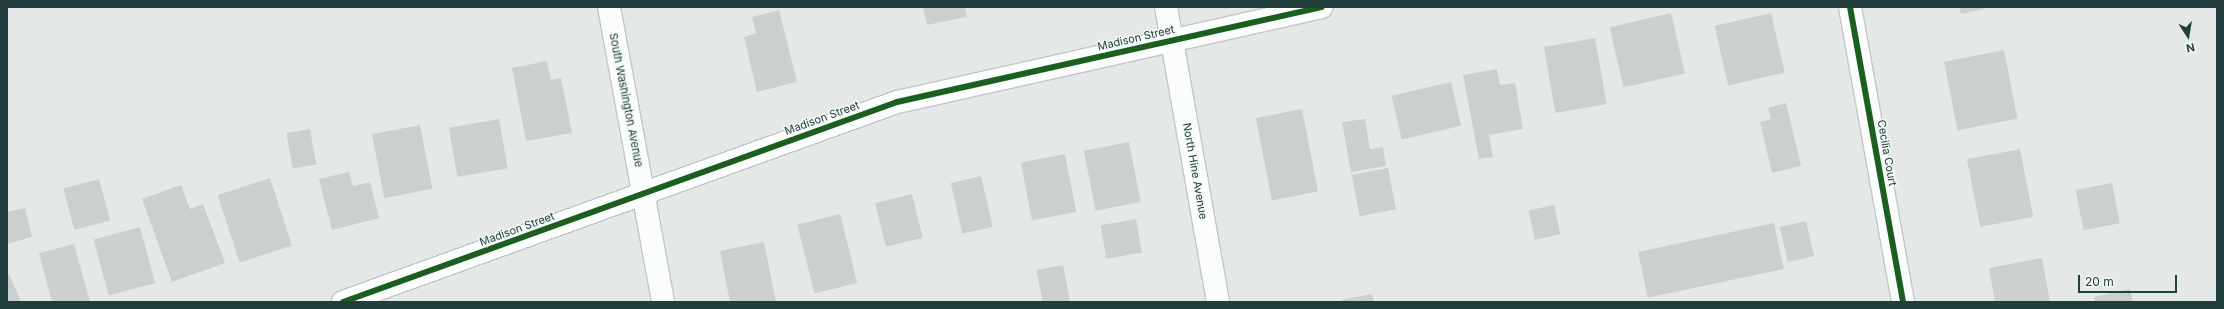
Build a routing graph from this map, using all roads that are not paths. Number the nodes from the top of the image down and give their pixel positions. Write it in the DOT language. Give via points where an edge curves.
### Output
graph roads {
  1 [pos="609,7"];
  2 [pos="1166,7"];
  3 [pos="1322,7"];
  4 [pos="1850,7"];
  5 [pos="1171,40"];
  6 [pos="643,193"];
  7 [pos="343,302"];
  8 [pos="663,302"];
  9 [pos="1218,302"];
  10 [pos="1903,302"];
  1 -- 6 [label="street, South Washington Avenue"];
  2 -- 5 [label="street, North Hine Avenue"];
  3 -- 5 [label="street, Madison Street"];
  4 -- 10 [label="street, Cecilia Court"];
  5 -- 6 [label="street, Madison Street" via="897,102"];
  5 -- 9 [label="street, North Hine Avenue"];
  6 -- 7 [label="street, Madison Street"];
  6 -- 8 [label="street, South Washington Avenue"];
}
